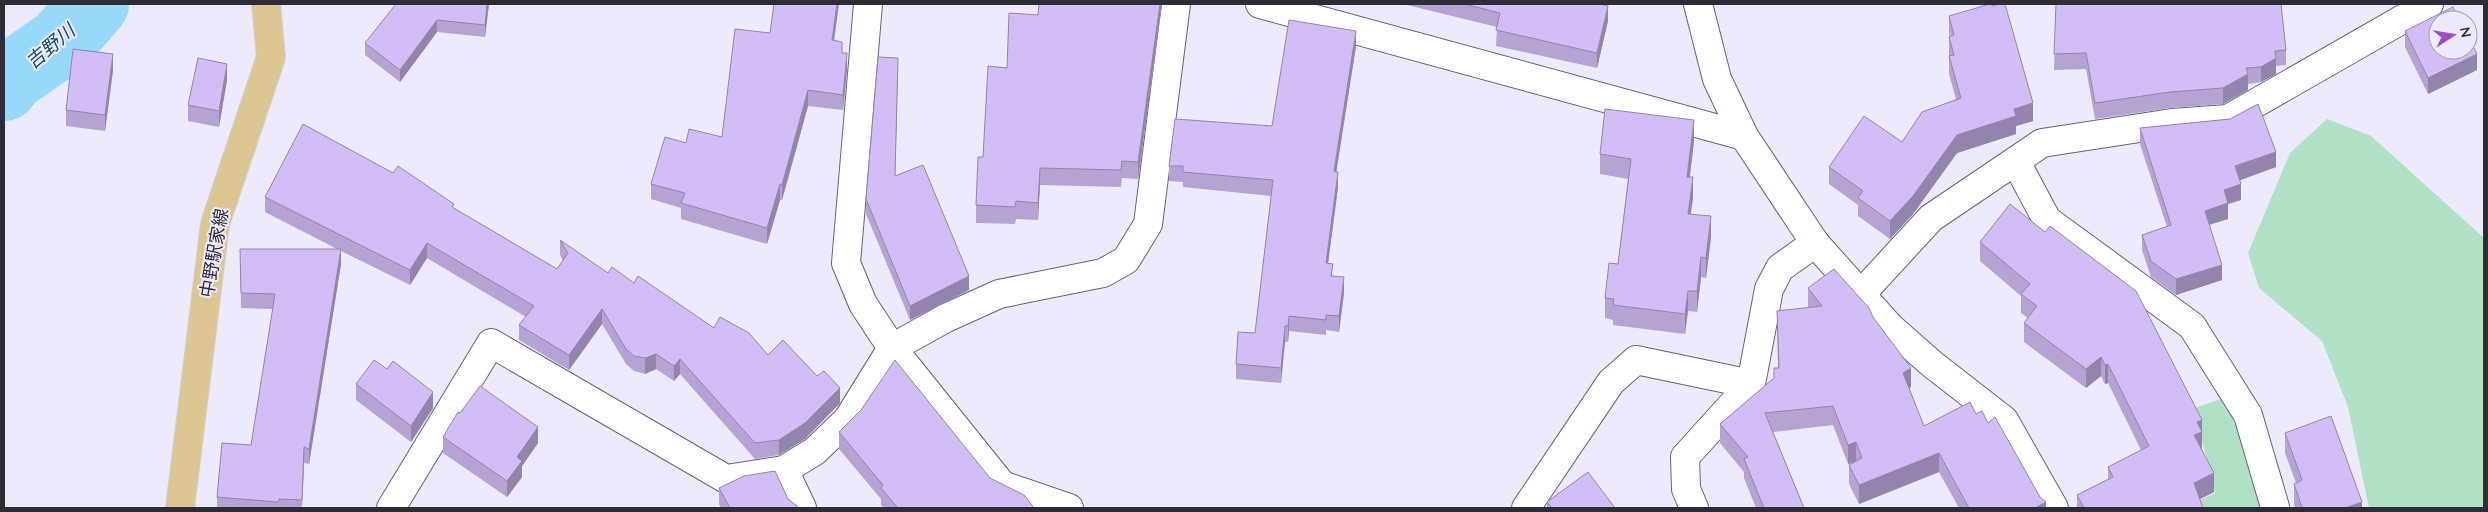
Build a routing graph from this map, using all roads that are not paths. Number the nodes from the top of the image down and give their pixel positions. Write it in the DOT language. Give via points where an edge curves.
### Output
graph roads {
  1 [pos="266,4"];
  2 [pos="868,4"];
  3 [pos="1176,4"];
  4 [pos="1260,4"];
  5 [pos="1698,4"];
  6 [pos="2428,4"];
  7 [pos="1744,136"];
  8 [pos="2016,162"];
  9 [pos="1815,243"];
  10 [pos="1861,294"];
  11 [pos="892,348"];
  12 [pos="1751,384"];
  13 [pos="784,470"];
  14 [pos="2275,507"];
  15 [pos="180,508"];
  16 [pos="391,508"];
  17 [pos="802,508"];
  18 [pos="1068,508"];
  19 [pos="1526,508"];
  20 [pos="1694,508"];
  21 [pos="2054,508"];
  1 -- 15 [label="main road, 中野駅家線" via="271,57 215,224"];
  2 -- 11 [label="street" via="846,264 863,304"];
  3 -- 11 [label="street" via="1148,224 1126,260 1103,274 999,294"];
  4 -- 7 [label="street"];
  5 -- 7 [label="street" via="1717,79"];
  6 -- 8 [label="street" via="2228,119 2172,123 2042,143"];
  7 -- 9 [label="street"];
  8 -- 10 [label="street" via="1931,218"];
  8 -- 14 [label="street" via="2047,220 2192,326 2248,415"];
  9 -- 10 [label="street"];
  9 -- 12 [label="street" via="1780,268 1769,290"];
  10 -- 21 [label="street" via="1890,327 2004,420"];
  11 -- 13 [label="street" via="848,419 815,451"];
  11 -- 18 [label="street" via="1002,486"];
  12 -- 19 [label="street" via="1636,360 1611,382"];
  12 -- 20 [label="street" via="1685,457 1686,490"];
  13 -- 16 [label="street" via="726,479 492,343"];
  13 -- 17 [label="street"];
}
